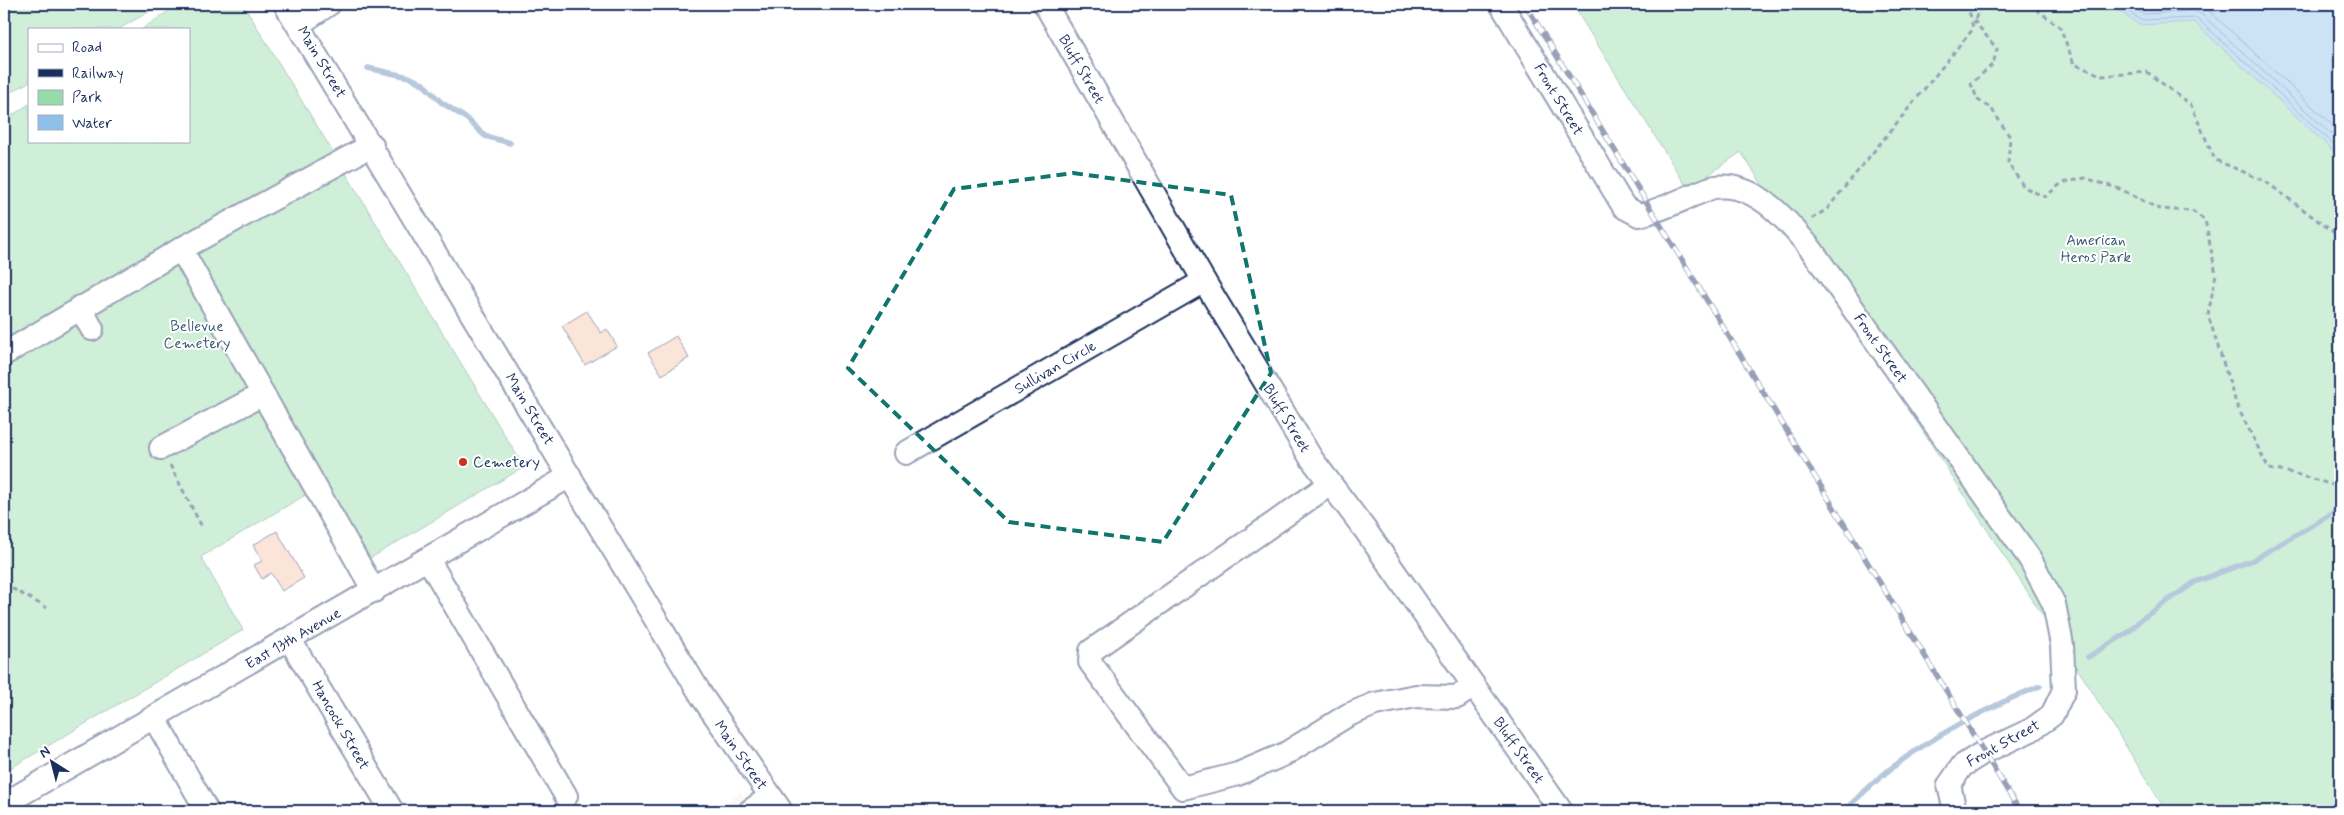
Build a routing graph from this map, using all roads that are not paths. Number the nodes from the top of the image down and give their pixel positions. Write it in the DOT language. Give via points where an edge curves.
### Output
graph roads {
  1 [pos="287,4"];
  2 [pos="329,4"];
  3 [pos="1045,4"];
  4 [pos="1501,4"];
  5 [pos="299,24"];
  6 [pos="372,145"];
  7 [pos="181,249"];
  8 [pos="1204,282"];
  9 [pos="80,307"];
  10 [pos="92,330"];
  11 [pos="4,354"];
  12 [pos="263,394"];
  13 [pos="906,452"];
  14 [pos="164,453"];
  15 [pos="570,476"];
  16 [pos="1330,484"];
  17 [pos="428,559"];
  18 [pos="374,591"];
  19 [pos="290,640"];
  20 [pos="1474,686"];
  21 [pos="155,719"];
  22 [pos="566,796"];
  23 [pos="776,804"];
  24 [pos="14,805"];
  25 [pos="207,811"];
  26 [pos="392,811"];
  27 [pos="750,811"];
  28 [pos="1561,811"];
  29 [pos="1955,811"];
  1 -- 5 [label="street, Main Street"];
  2 -- 5 [label="street"];
  3 -- 8 [label="street, Bluff Street"];
  4 -- 29 [label="street, Front Street" via="1624,207 1639,215 1714,187 1735,188 1762,200 1785,218 1812,249 2030,559 2054,604 2062,646 2064,690 2052,715 2031,730 1962,766 1950,785"];
  5 -- 6 [label="street, Main Street"];
  6 -- 7 [label="street"];
  6 -- 15 [label="street, Main Street"];
  7 -- 9 [label="street"];
  7 -- 12 [label="street"];
  8 -- 13 [label="street, Sullivan Circle"];
  8 -- 16 [label="street, Bluff Street"];
  9 -- 10 [label="street"];
  9 -- 11 [label="street"];
  12 -- 14 [label="street"];
  12 -- 18 [label="street"];
  15 -- 17 [label="street, East 13th Avenue"];
  15 -- 23 [label="street, Main Street" via="702,698"];
  16 -- 20 [label="street, Bluff Street"];
  16 -- 20 [label="street" via="1091,651 1090,662 1183,788 1238,774 1285,754 1348,715 1375,704 1416,696 1457,697"];
  17 -- 18 [label="street, East 13th Avenue"];
  17 -- 22 [label="street"];
  18 -- 19 [label="street, East 13th Avenue"];
  19 -- 21 [label="street, East 13th Avenue"];
  19 -- 26 [label="street, Hancock Street"];
  20 -- 28 [label="street, Bluff Street"];
  21 -- 24 [label="street, East 13th Avenue"];
  21 -- 25 [label="street"];
  23 -- 27 [label="street"];
}
